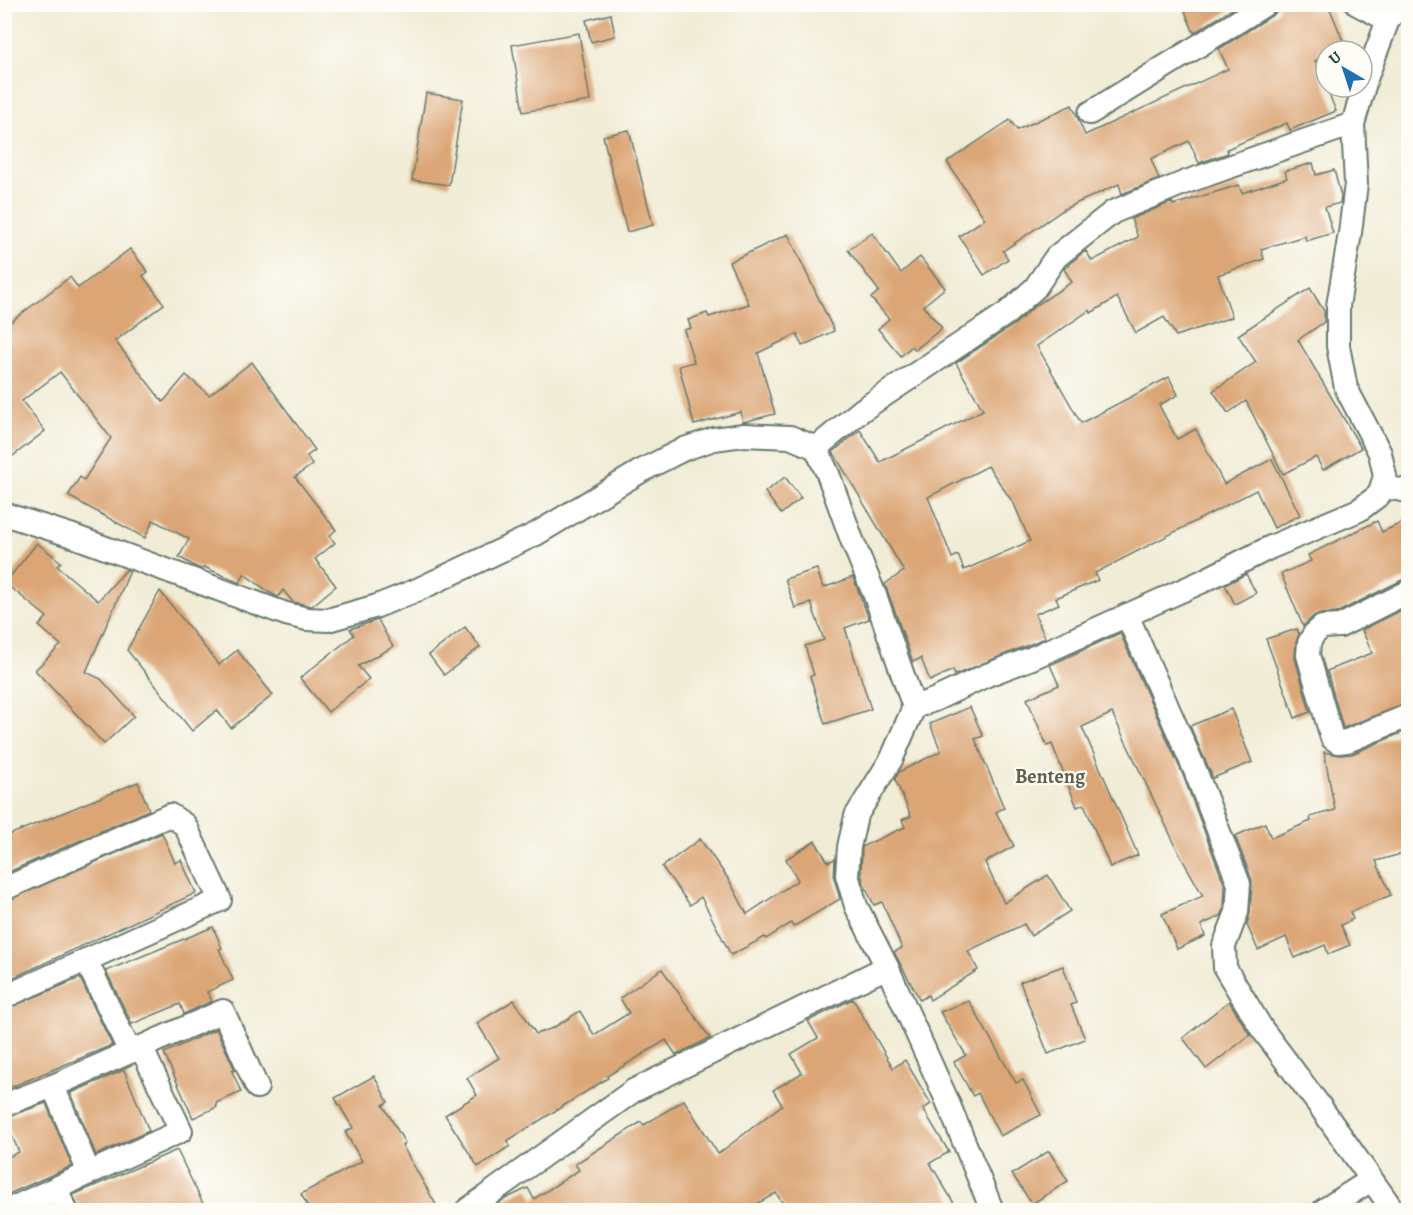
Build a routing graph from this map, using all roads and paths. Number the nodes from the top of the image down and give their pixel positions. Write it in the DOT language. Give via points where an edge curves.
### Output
graph roads {
  1 [pos="1266,4"];
  2 [pos="1357,4"];
  3 [pos="1394,12"];
  4 [pos="1090,113"];
  5 [pos="1353,124"];
  6 [pos="816,448"];
  7 [pos="1383,487"];
  8 [pos="1408,491"];
  9 [pos="4,514"];
  10 [pos="1408,591"];
  11 [pos="1127,615"];
  12 [pos="914,707"];
  13 [pos="1408,716"];
  14 [pos="4,889"];
  15 [pos="86,960"];
  16 [pos="887,967"];
  17 [pos="4,997"];
  18 [pos="135,1050"];
  19 [pos="53,1086"];
  20 [pos="257,1087"];
  21 [pos="4,1105"];
  22 [pos="89,1173"];
  23 [pos="1371,1180"];
  24 [pos="55,1189"];
  25 [pos="13,1209"];
  26 [pos="66,1210"];
  27 [pos="467,1210"];
  28 [pos="992,1210"];
  29 [pos="1324,1210"];
  30 [pos="1393,1210"];
  1 -- 4 [label="street"];
  2 -- 3 [label="street"];
  3 -- 5 [label="street"];
  5 -- 6 [label="street" via="1186,182 1113,212 1056,257 1035,288 1007,313 862,410"];
  5 -- 7 [label="street" via="1356,184 1338,306 1338,346 1347,388 1380,453"];
  6 -- 9 [label="street" via="790,437 743,435 684,449 536,534 417,590 328,620 286,614"];
  6 -- 12 [label="street" via="876,598"];
  7 -- 8 [label="street"];
  7 -- 11 [label="street" via="1379,495 1359,510"];
  10 -- 13 [label="street" via="1340,626 1322,627 1309,644 1308,655 1332,738 1338,742"];
  11 -- 12 [label="street"];
  11 -- 23 [label="street" via="1195,770 1239,884 1237,912 1224,946 1225,968 1262,1029"];
  12 -- 16 [label="street" via="892,758 856,816 849,847 847,875 856,906"];
  14 -- 15 [label="street" via="170,815 185,825 220,900"];
  15 -- 17 [label="street"];
  15 -- 18 [label="street"];
  16 -- 27 [label="street" via="633,1091"];
  16 -- 28 [label="street"];
  18 -- 19 [label="street"];
  18 -- 20 [label="street" via="223,1011"];
  18 -- 22 [label="street" via="182,1131"];
  19 -- 21 [label="street"];
  19 -- 22 [label="street"];
  22 -- 24 [label="street"];
  23 -- 29 [label="street"];
  23 -- 30 [label="street"];
  24 -- 25 [label="street"];
  24 -- 26 [label="street"];
}
